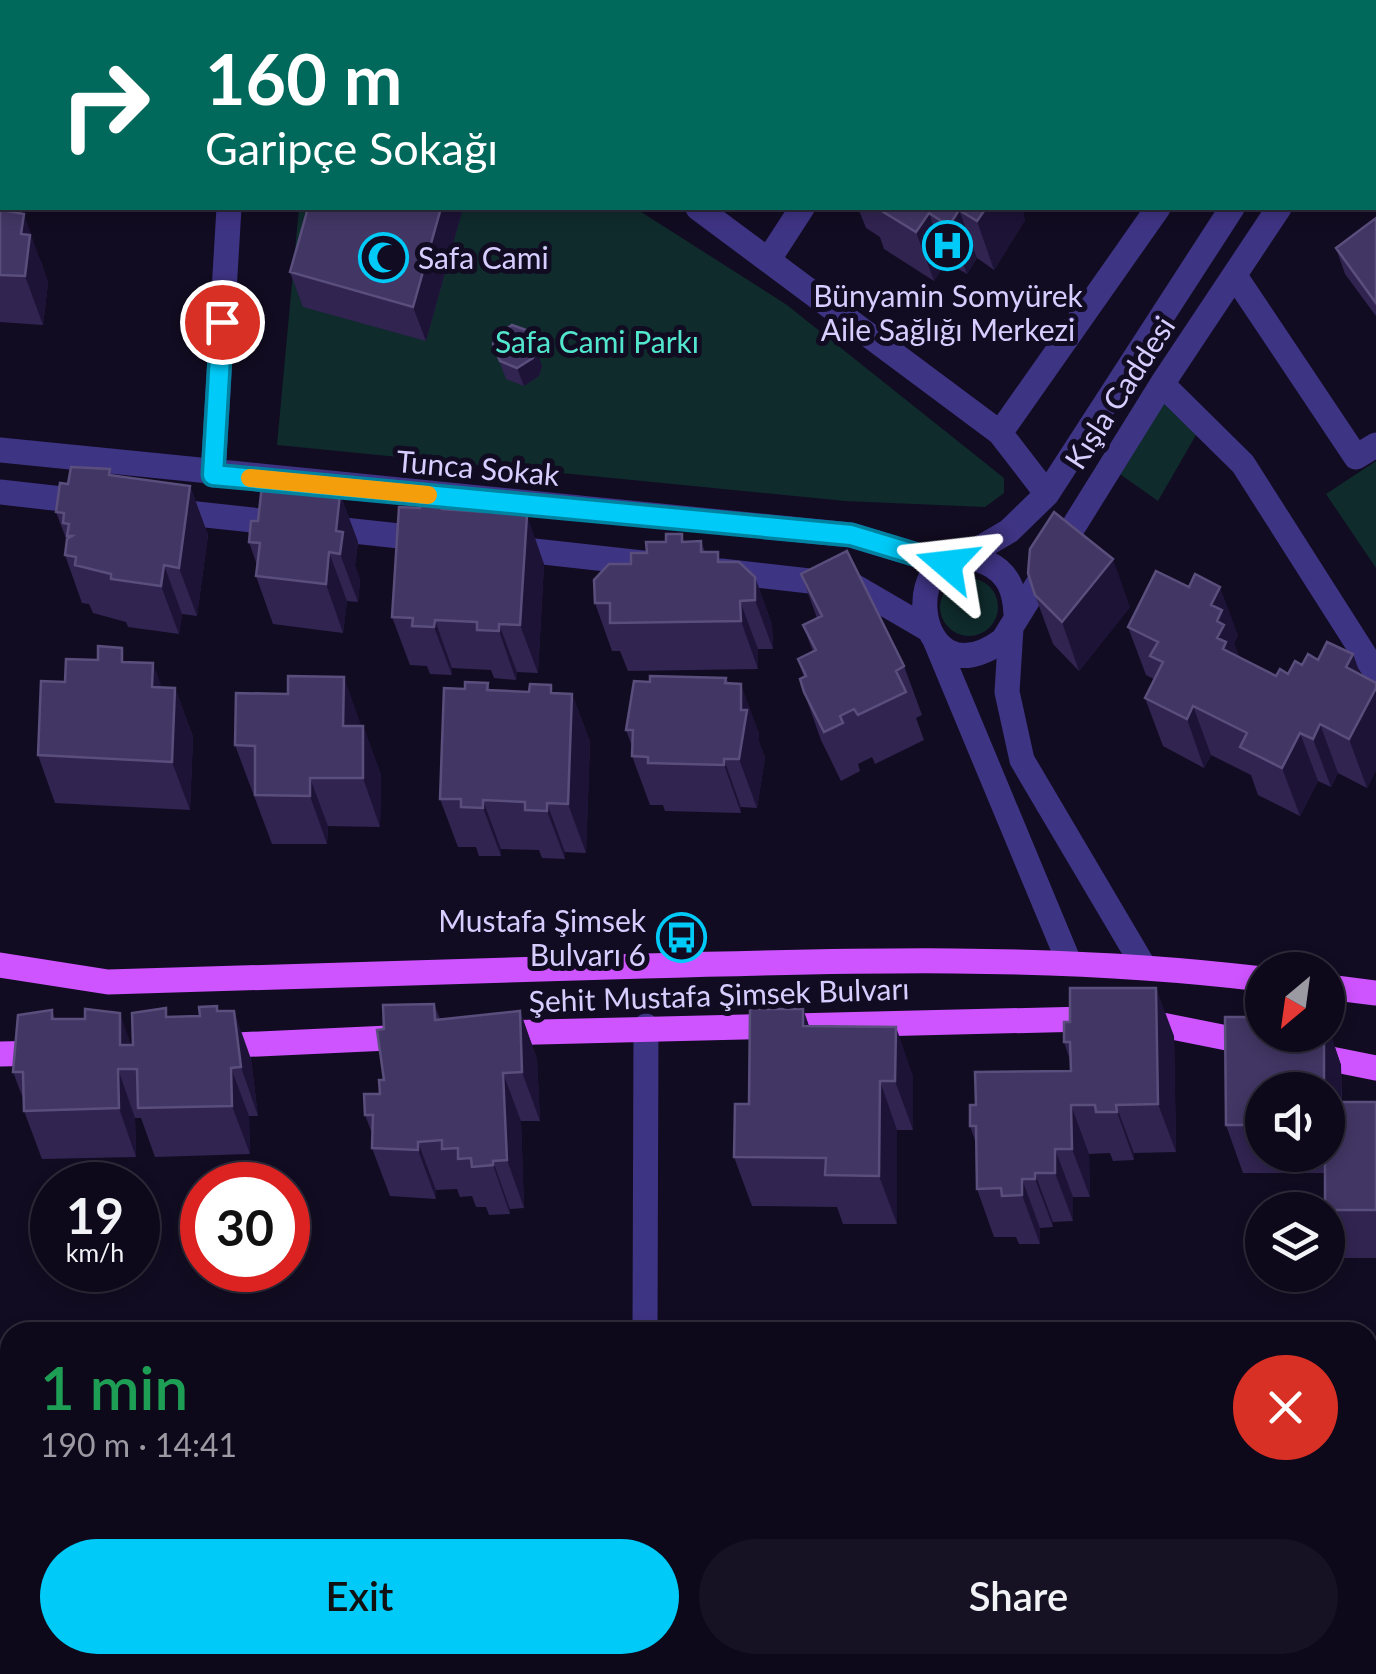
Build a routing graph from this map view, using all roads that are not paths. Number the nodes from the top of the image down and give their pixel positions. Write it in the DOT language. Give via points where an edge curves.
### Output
graph roads {
  1 [pos="229,210"];
  2 [pos="701,210"];
  3 [pos="801,210"];
  4 [pos="1157,210"];
  5 [pos="1231,210"];
  6 [pos="1278,210"];
  7 [pos="769,259"];
  8 [pos="1235,276"];
  9 [pos="1162,384"];
  10 [pos="1000,433"];
  11 [pos="1376,445"];
  12 [pos="0,450"];
  13 [pos="213,475"];
  14 [pos="0,492"];
  15 [pos="1046,494"];
  16 [pos="954,562"];
  17 [pos="1014,621"];
  18 [pos="931,634"];
  19 [pos="1376,673"];
  20 [pos="1069,962"];
  21 [pos="0,964"];
  22 [pos="1143,965"];
  23 [pos="1245,977"];
  24 [pos="1345,989"];
  25 [pos="1376,993"];
  26 [pos="646,1026"];
  27 [pos="470,1034"];
  28 [pos="432,1036"];
  29 [pos="197,1047"];
  30 [pos="79,1052"];
  31 [pos="0,1054"];
  32 [pos="1376,1068"];
  33 [pos="645,1322"];
  1 -- 13 [label="street"];
  2 -- 7 [label="street"];
  3 -- 7 [label="street"];
  4 -- 10 [label="street"];
  5 -- 15 [label="street, Kışla Caddesi"];
  6 -- 8 [label="street, Kışla Caddesi"];
  7 -- 10 [label="street"];
  8 -- 9 [label="street, Kışla Caddesi"];
  8 -- 11 [label="street" via="1356,458"];
  9 -- 17 [label="street, Kışla Caddesi"];
  9 -- 19 [label="street" via="1242,464"];
  10 -- 15 [label="street"];
  12 -- 13 [label="street, Tunca Sokak"];
  13 -- 16 [label="street, Tunca Sokak" via="851,535"];
  14 -- 18 [label="street" via="854,586"];
  15 -- 16 [label="street, Kışla Caddesi" via="1009,531"];
  16 -- 17 [label="street" via="976,560 1002,573 1011,585"];
  16 -- 18 [label="street" via="935,573 922,599"];
  17 -- 18 [label="street" via="990,650 976,654 961,654"];
  17 -- 22 [label="street" via="1007,692 1022,760"];
  18 -- 20 [label="street"];
  20 -- 21 [label="main road, Şehit Mustafa Şimsek Bulvarı" via="819,961 108,982"];
  20 -- 22 [label="main road, Şehit Mustafa Şimsek Bulvarı"];
  22 -- 23 [label="main road, Şehit Mustafa Şimsek Bulvarı"];
  24 -- 25 [label="main road"];
  26 -- 27 [label="main road, Şehit Mustafa Şimsek Bulvarı"];
  26 -- 32 [label="main road, Şehit Mustafa Şimsek Bulvarı" via="1127,1018"];
  26 -- 33 [label="street"];
  28 -- 29 [label="main road"];
  30 -- 31 [label="main road"];
}
